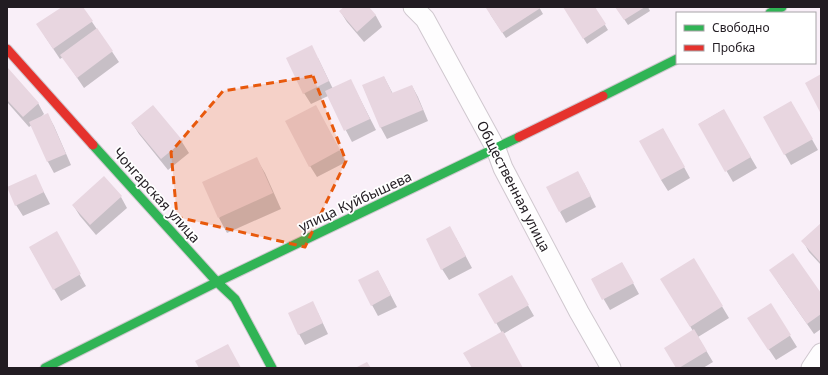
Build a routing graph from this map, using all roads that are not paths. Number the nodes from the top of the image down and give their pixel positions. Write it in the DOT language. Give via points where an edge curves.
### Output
graph roads {
  1 [pos="414,7"];
  2 [pos="782,7"];
  3 [pos="772,12"];
  4 [pos="7,49"];
  5 [pos="676,59"];
  6 [pos="496,149"];
  7 [pos="217,282"];
  8 [pos="821,353"];
  9 [pos="45,368"];
  10 [pos="272,368"];
  11 [pos="611,368"];
  12 [pos="811,368"];
  1 -- 6 [label="street, Общественная улица" via="425,19"];
  2 -- 3 [label="main road"];
  4 -- 7 [label="main road, Чонгарская улица"];
  5 -- 6 [label="main road, улица Куйбышева"];
  6 -- 7 [label="main road, улица Куйбышева"];
  6 -- 11 [label="street, Общественная улица" via="503,168"];
  7 -- 9 [label="main road, улица Куйбышева"];
  7 -- 10 [label="main road, Чонгарская улица" via="235,299"];
  8 -- 12 [label="street"];
}
